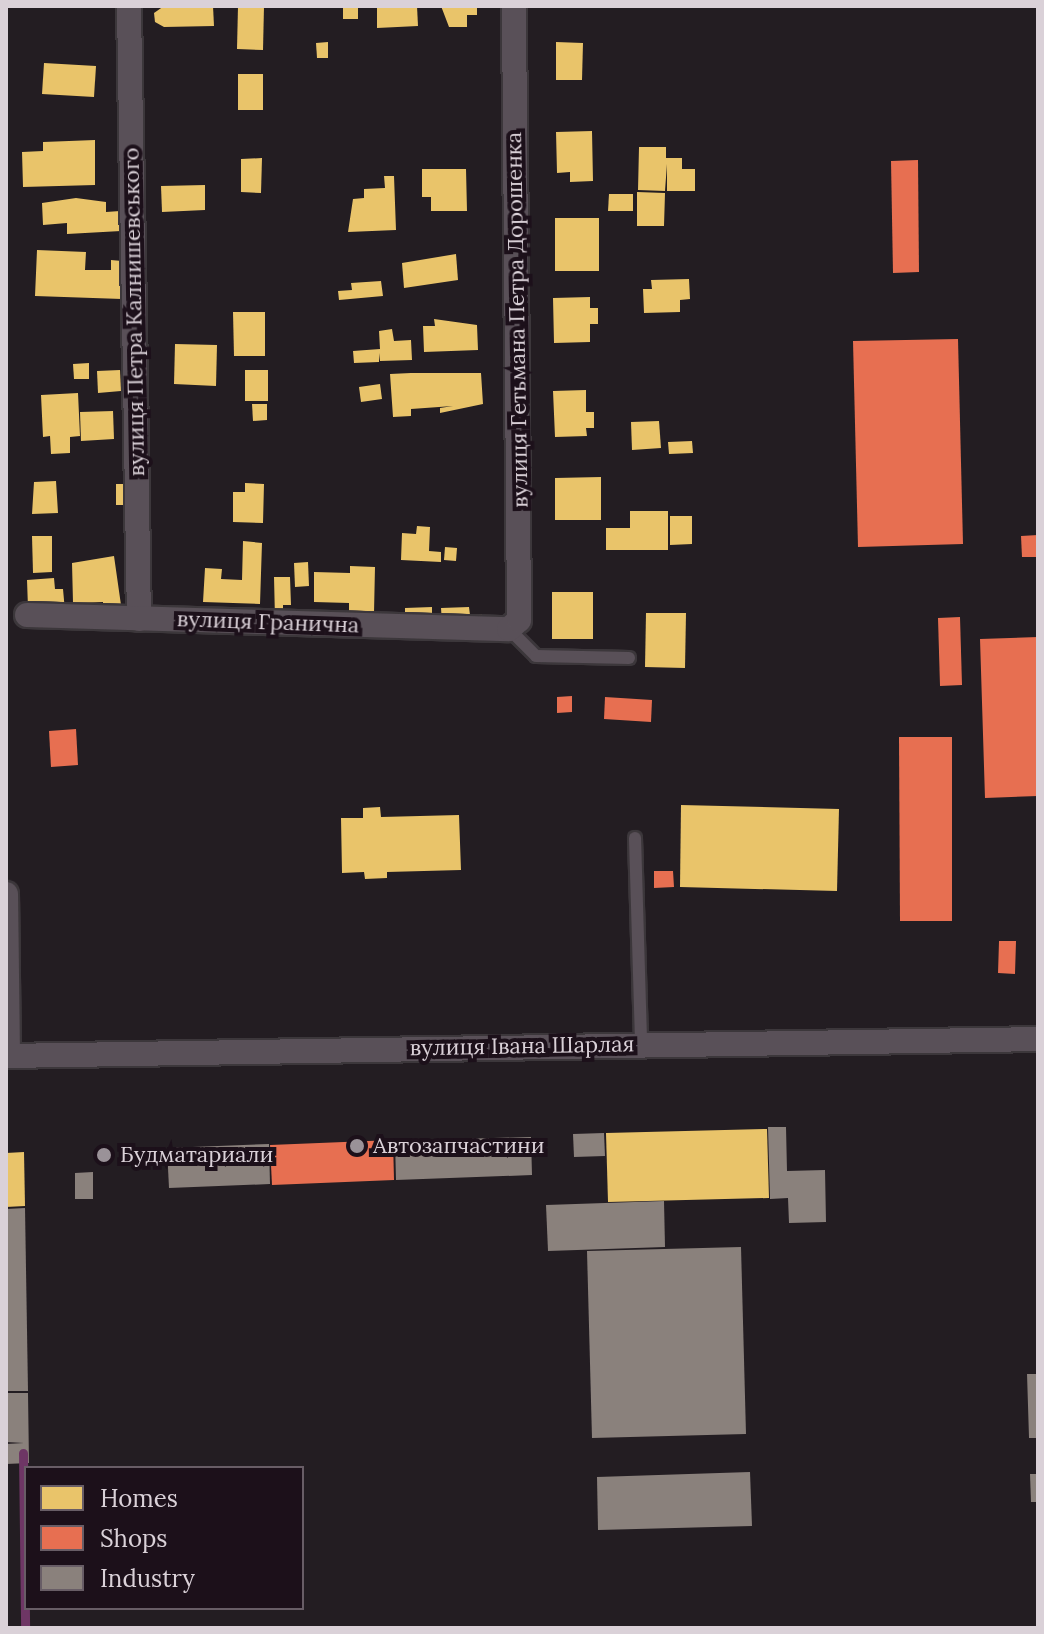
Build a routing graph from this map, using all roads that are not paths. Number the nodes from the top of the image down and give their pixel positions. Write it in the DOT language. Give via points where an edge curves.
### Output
graph roads {
  1 [pos="129,6"];
  2 [pos="514,6"];
  3 [pos="27,615"];
  4 [pos="139,619"];
  5 [pos="509,629"];
  6 [pos="629,658"];
  7 [pos="635,838"];
  8 [pos="6,894"];
  9 [pos="1038,1039"];
  10 [pos="641,1044"];
  11 [pos="7,1056"];
  1 -- 4 [label="street, вулиця Петра Калнишевського"];
  2 -- 5 [label="street, вулиця Гетьмана Петра Дорошенка" via="519,620"];
  3 -- 4 [label="street, вулиця Гранична"];
  4 -- 5 [label="street, вулиця Гранична"];
  5 -- 6 [label="lane" via="536,656"];
  7 -- 10 [label="lane"];
  8 -- 11 [label="street"];
  9 -- 10 [label="street, вулиця Івана Шарлая"];
  10 -- 11 [label="street, вулиця Івана Шарлая"];
}
